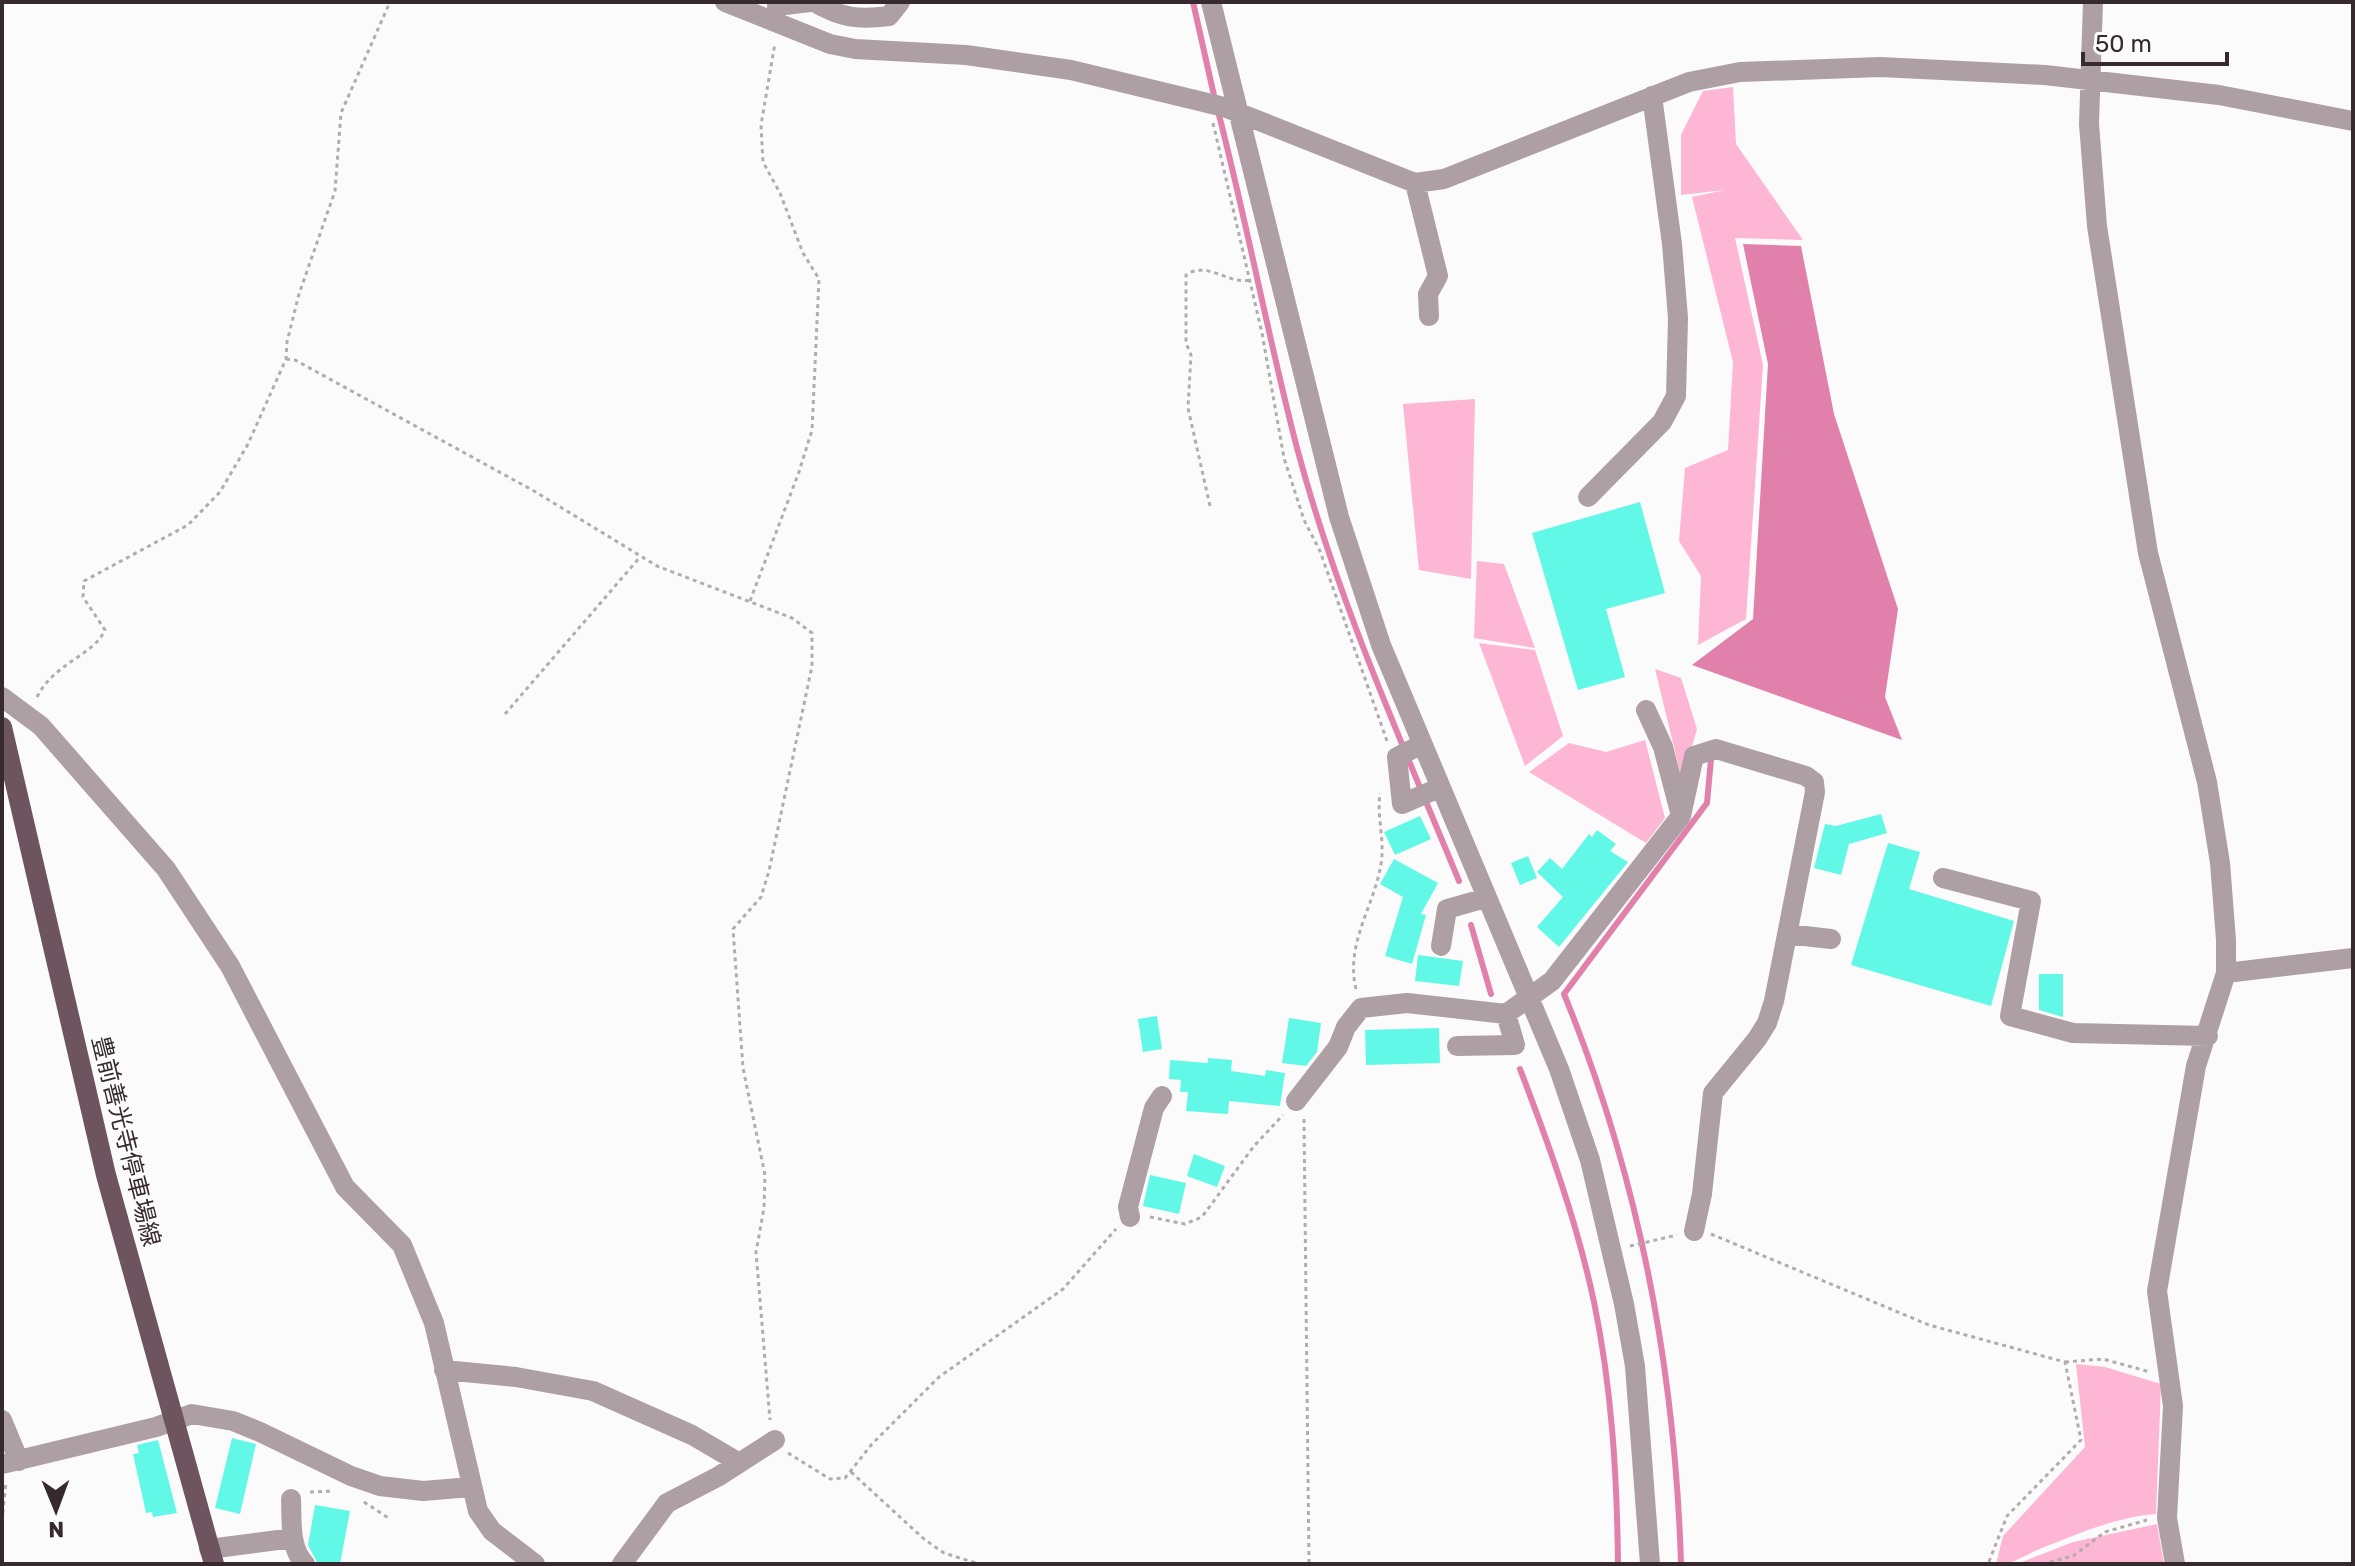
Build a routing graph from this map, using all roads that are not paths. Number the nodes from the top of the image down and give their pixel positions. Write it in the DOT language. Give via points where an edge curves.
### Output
graph roads {
  1 [pos="725,2"];
  2 [pos="812,2"];
  3 [pos="900,2"];
  4 [pos="1211,2"];
  5 [pos="2093,2"];
  6 [pos="870,10"];
  7 [pos="778,11"];
  8 [pos="2089,81"];
  9 [pos="1652,96"];
  10 [pos="1219,107"];
  11 [pos="2353,121"];
  12 [pos="1415,183"];
  13 [pos="1429,316"];
  14 [pos="1588,497"];
  15 [pos="2,697"];
  16 [pos="1646,710"];
  17 [pos="2,727"];
  18 [pos="1408,751"];
  19 [pos="1429,792"];
  20 [pos="1681,816"];
  21 [pos="1943,878"];
  22 [pos="1486,898"];
  23 [pos="1787,934"];
  24 [pos="1831,939"];
  25 [pos="1441,946"];
  26 [pos="2353,958"];
  27 [pos="2226,973"];
  28 [pos="1531,999"];
  29 [pos="1506,1014"];
  30 [pos="2208,1036"];
  31 [pos="1457,1046"];
  32 [pos="1162,1096"];
  33 [pos="1296,1101"];
  34 [pos="1130,1217"];
  35 [pos="1694,1231"];
  36 [pos="444,1370"];
  37 [pos="2,1420"];
  38 [pos="172,1422"];
  39 [pos="775,1440"];
  40 [pos="738,1462"];
  41 [pos="9,1463"];
  42 [pos="471,1487"];
  43 [pos="291,1499"];
  44 [pos="293,1538"];
  45 [pos="211,1556"];
  46 [pos="305,1564"];
  47 [pos="535,1564"];
  48 [pos="622,1564"];
  49 [pos="1650,1564"];
  50 [pos="2175,1564"];
  1 -- 7 [label="street"];
  2 -- 6 [label="street" via="840,17"];
  2 -- 7 [label="street"];
  3 -- 6 [label="street" via="889,16"];
  4 -- 10 [label="street"];
  5 -- 8 [label="street"];
  7 -- 10 [label="street" via="855,49 966,55 1071,70"];
  8 -- 9 [label="street" via="1880,67 1740,72"];
  8 -- 11 [label="street" via="2219,95"];
  8 -- 27 [label="street" via="2093,193 2128,439 2148,553 2207,782 2220,863"];
  9 -- 12 [label="street" via="1444,179"];
  9 -- 14 [label="street" via="1678,318 1676,396 1662,422"];
  10 -- 12 [label="street"];
  10 -- 18 [label="street"];
  12 -- 13 [label="street" via="1438,276 1428,294"];
  15 -- 36 [label="street" via="34,721 107,798 166,869 230,966 345,1187 402,1245 413,1264"];
  16 -- 20 [label="street" via="1663,747"];
  17 -- 38 [label="main road, 豊前善光寺停車場線" via="67,1014"];
  18 -- 19 [label="street"];
  18 -- 19 [label="street" via="1402,804"];
  19 -- 22 [label="street"];
  20 -- 23 [label="street" via="1694,756 1707,749 1814,782"];
  20 -- 28 [label="street" via="1552,981"];
  21 -- 30 [label="street" via="2031,901 2010,1016 2073,1033"];
  22 -- 25 [label="street" via="1447,909"];
  22 -- 28 [label="street"];
  23 -- 24 [label="street"];
  23 -- 35 [label="street" via="1767,1023 1713,1093"];
  26 -- 27 [label="street"];
  27 -- 30 [label="street"];
  28 -- 29 [label="street"];
  28 -- 49 [label="street" via="1577,1114 1624,1304 1643,1442"];
  29 -- 31 [label="street" via="1515,1045"];
  29 -- 33 [label="street" via="1407,1003 1361,1008"];
  30 -- 50 [label="street" via="2196,1066 2157,1291 2170,1375 2173,1436 2167,1518"];
  32 -- 34 [label="street" via="1154,1108 1128,1207"];
  36 -- 40 [label="street" via="593,1391 692,1435"];
  36 -- 42 [label="street"];
  37 -- 41 [label="street"];
  38 -- 41 [label="street"];
  38 -- 42 [label="street" via="192,1414 233,1421 380,1486 423,1491"];
  38 -- 45 [label="main road, 豊前善光寺停車場線"];
  39 -- 40 [label="street"];
  40 -- 48 [label="street" via="667,1503"];
  42 -- 47 [label="street" via="478,1511 492,1531"];
  43 -- 44 [label="street"];
  44 -- 45 [label="street"];
  44 -- 46 [label="street"];
}
